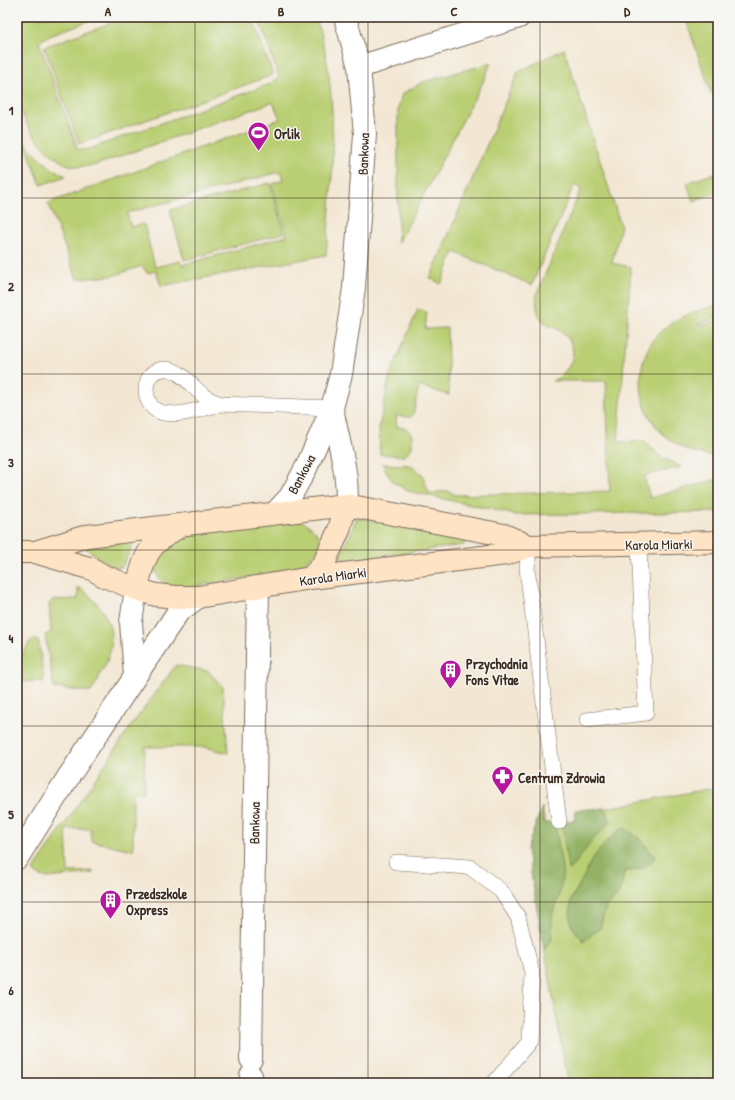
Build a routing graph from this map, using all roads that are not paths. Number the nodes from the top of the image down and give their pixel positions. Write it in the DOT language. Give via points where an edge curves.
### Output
graph roads {
  1 [pos="345,17"];
  2 [pos="520,17"];
  3 [pos="359,67"];
  4 [pos="221,404"];
  5 [pos="332,408"];
  6 [pos="346,505"];
  7 [pos="275,513"];
  8 [pos="182,524"];
  9 [pos="718,542"];
  10 [pos="639,544"];
  11 [pos="529,546"];
  12 [pos="26,552"];
  13 [pos="311,578"];
  14 [pos="258,587"];
  15 [pos="136,589"];
  16 [pos="198,597"];
  17 [pos="136,676"];
  18 [pos="587,720"];
  19 [pos="559,822"];
  20 [pos="17,858"];
  21 [pos="396,862"];
  22 [pos="251,1073"];
  23 [pos="494,1083"];
  1 -- 3 [label="street, Bankowa"];
  2 -- 3 [label="street"];
  3 -- 5 [label="street, Bankowa" via="365,134 361,205 350,312 341,374"];
  4 -- 4 [label="lane" via="206,398 179,374 168,369 155,372 146,384 146,395 154,408 160,412 183,413"];
  4 -- 5 [label="lane"];
  5 -- 6 [label="street, Bankowa" via="345,474"];
  5 -- 7 [label="street, Bankowa" via="306,468 290,497"];
  6 -- 7 [label="street, Karola Miarki"];
  6 -- 11 [label="street, Karola Miarki" via="504,535"];
  6 -- 13 [label="street, Bankowa" via="339,530 324,563"];
  7 -- 8 [label="street, Karola Miarki"];
  8 -- 12 [label="street, Karola Miarki" via="88,536"];
  8 -- 15 [label="street, Karola Miarki" via="154,545 144,563"];
  9 -- 10 [label="street, Karola Miarki"];
  10 -- 11 [label="street, Karola Miarki"];
  10 -- 18 [label="lane" via="646,713"];
  11 -- 13 [label="street, Karola Miarki" via="506,554"];
  11 -- 19 [label="lane" via="527,568"];
  12 -- 15 [label="street, Karola Miarki" via="92,570"];
  13 -- 14 [label="street, Karola Miarki"];
  14 -- 16 [label="street, Karola Miarki"];
  14 -- 22 [label="street, Bankowa"];
  15 -- 16 [label="street, Karola Miarki" via="156,595"];
  15 -- 17 [label="street" via="132,622"];
  16 -- 17 [label="street" via="178,612"];
  17 -- 20 [label="street"];
  21 -- 23 [label="lane" via="470,867 501,891 518,917 532,973 529,1042"];
}
